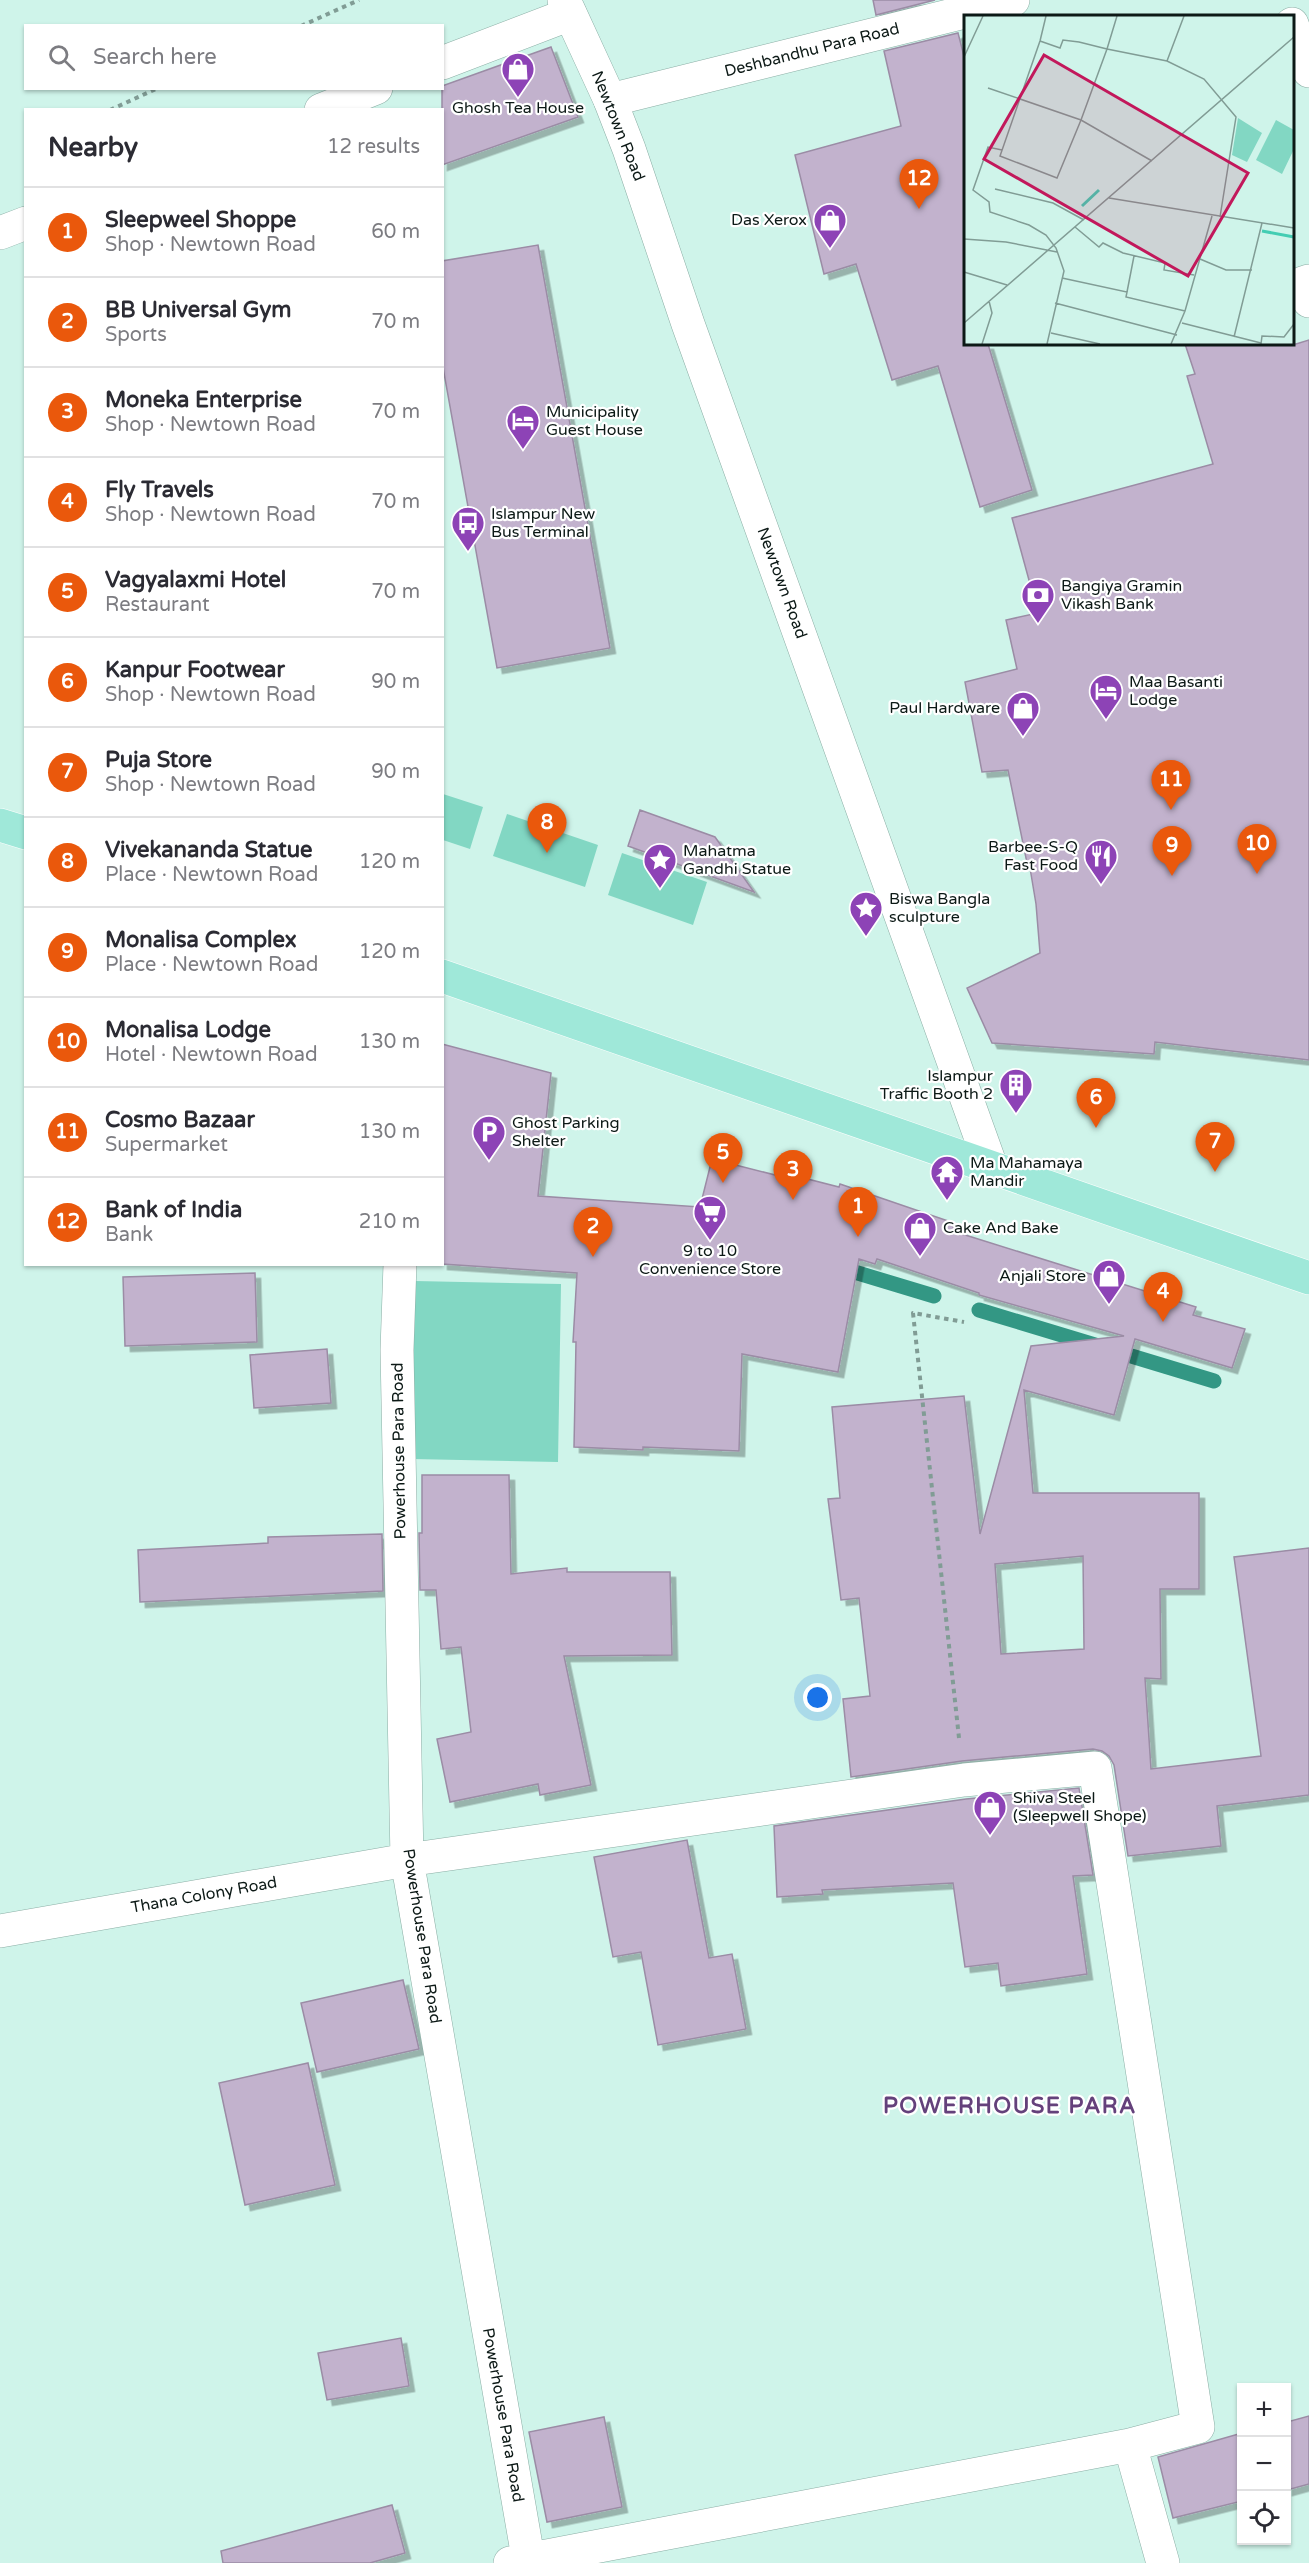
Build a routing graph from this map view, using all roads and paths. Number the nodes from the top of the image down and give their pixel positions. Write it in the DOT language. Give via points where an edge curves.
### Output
graph roads {
  1 [pos="359,0"];
  2 [pos="1013,0"];
  3 [pos="1284,0"];
  4 [pos="567,7"];
  5 [pos="1290,15"];
  6 [pos="305,24"];
  7 [pos="1294,27"];
  8 [pos="444,62"];
  9 [pos="1309,71"];
  10 [pos="154,90"];
  11 [pos="371,90"];
  12 [pos="610,100"];
  13 [pos="114,108"];
  14 [pos="326,108"];
  15 [pos="24,224"];
  16 [pos="0,233"];
  17 [pos="1309,281"];
  18 [pos="1309,301"];
  19 [pos="0,825"];
  20 [pos="24,832"];
  21 [pos="444,977"];
  22 [pos="992,1169"];
  23 [pos="400,1266"];
  24 [pos="1309,1278"];
  25 [pos="964,1322"];
  26 [pos="964,1780"];
  27 [pos="407,1860"];
  28 [pos="0,1931"];
  29 [pos="1130,2445"];
  30 [pos="523,2562"];
  31 [pos="1163,2563"];
  1 -- 6 [label="path"];
  2 -- 12 [label="street, Deshbandhu Para Road"];
  3 -- 5 [label="street"];
  4 -- 8 [label="street"];
  4 -- 12 [label="street, Newtown Road"];
  7 -- 9 [label="street"];
  10 -- 13 [label="path"];
  11 -- 14 [label="street"];
  12 -- 22 [label="street, Newtown Road"];
  15 -- 16 [label="street"];
  17 -- 18 [label="street" via="1303,283"];
  19 -- 20 [label="main road"];
  21 -- 22 [label="main road"];
  22 -- 24 [label="main road"];
  23 -- 27 [label="street, Powerhouse Para Road"];
  25 -- 26 [label="path" via="914,1313"];
  26 -- 27 [label="street, Thana Colony Road"];
  26 -- 29 [label="street, Thana Colony Road" via="1095,1768 1198,2427"];
  27 -- 28 [label="street, Thana Colony Road"];
  27 -- 30 [label="street, Powerhouse Para Road"];
  29 -- 30 [label="street"];
  29 -- 31 [label="street"];
}
